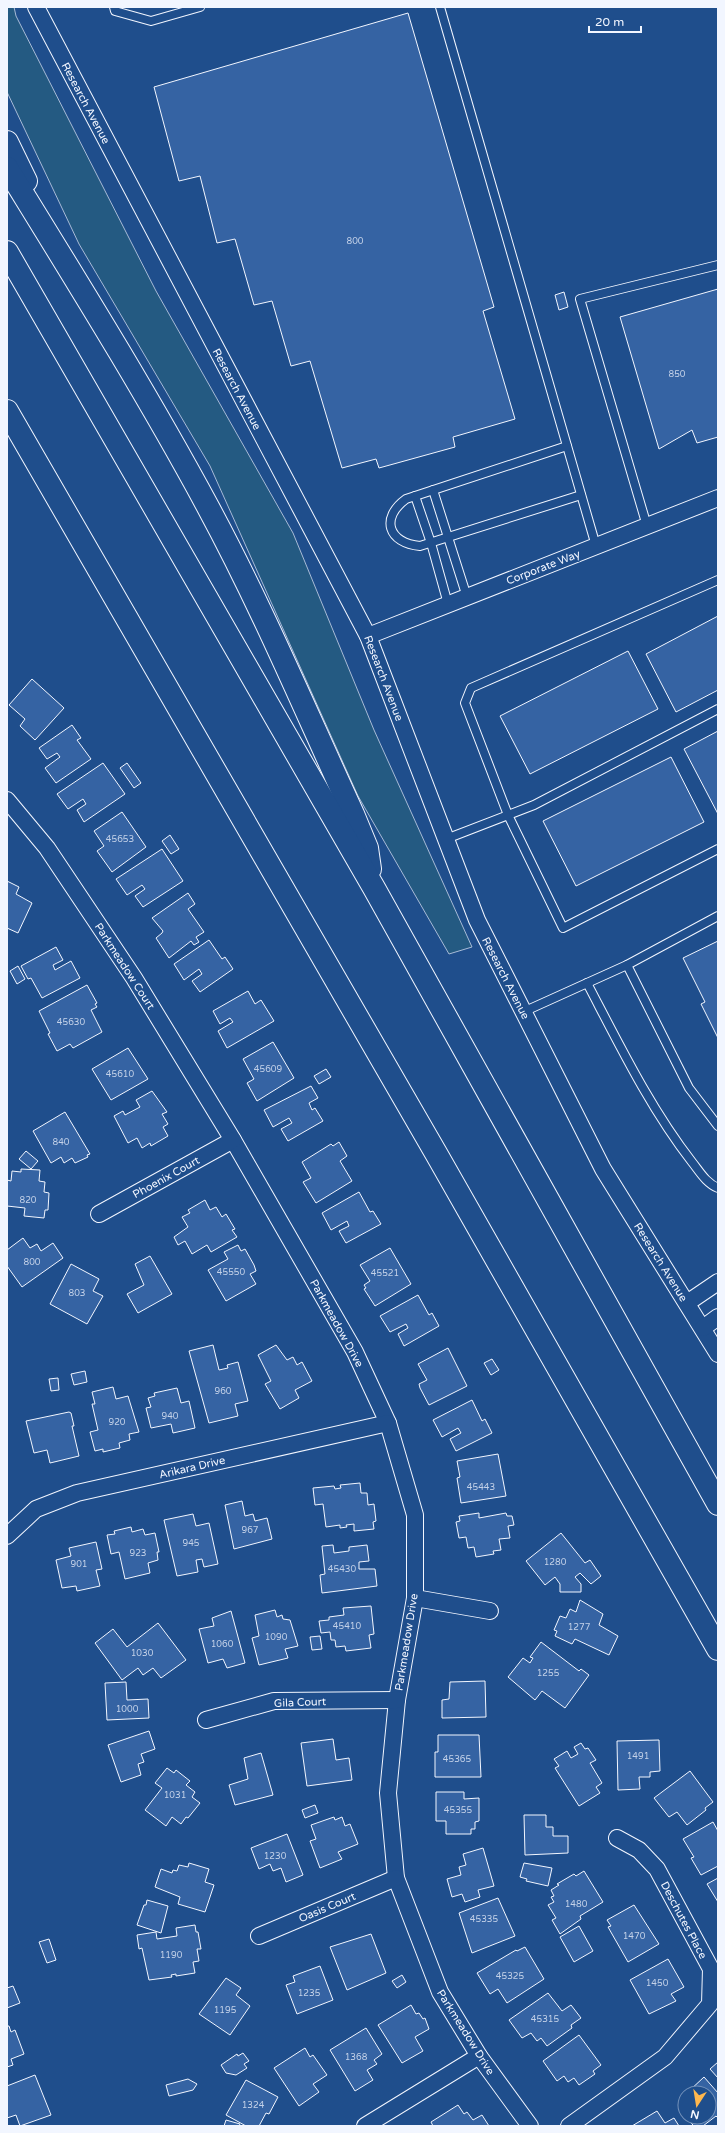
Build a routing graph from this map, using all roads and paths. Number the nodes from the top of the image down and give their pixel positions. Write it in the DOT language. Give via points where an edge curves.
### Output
graph roads {
  1 [pos="36,7"];
  2 [pos="114,7"];
  3 [pos="200,7"];
  4 [pos="440,7"];
  5 [pos="7,142"];
  6 [pos="7,168"];
  7 [pos="7,252"];
  8 [pos="718,265"];
  9 [pos="75,277"];
  10 [pos="7,410"];
  11 [pos="7,441"];
  12 [pos="567,446"];
  13 [pos="433,490"];
  14 [pos="581,495"];
  15 [pos="416,496"];
  16 [pos="718,498"];
  17 [pos="647,526"];
  18 [pos="448,537"];
  19 [pos="432,543"];
  20 [pos="596,546"];
  21 [pos="718,580"];
  22 [pos="467,597"];
  23 [pos="448,604"];
  24 [pos="124,616"];
  25 [pos="368,636"];
  26 [pos="718,709"];
  27 [pos="7,800"];
  28 [pos="508,815"];
  29 [pos="446,839"];
  30 [pos="718,849"];
  31 [pos="374,888"];
  32 [pos="718,916"];
  33 [pos="627,965"];
  34 [pos="587,983"];
  35 [pos="523,1012"];
  36 [pos="718,1126"];
  37 [pos="233,1140"];
  38 [pos="718,1188"];
  39 [pos="99,1214"];
  40 [pos="718,1282"];
  41 [pos="687,1303"];
  42 [pos="718,1317"];
  43 [pos="703,1328"];
  44 [pos="718,1354"];
  45 [pos="388,1423"];
  46 [pos="718,1504"];
  47 [pos="7,1536"];
  48 [pos="414,1598"];
  49 [pos="490,1611"];
  50 [pos="718,1649"];
  51 [pos="397,1700"];
  52 [pos="206,1720"];
  53 [pos="617,1838"];
  54 [pos="396,1878"];
  55 [pos="259,1936"];
  56 [pos="479,2056"];
  57 [pos="365,2126"];
  58 [pos="530,2126"];
  59 [pos="569,2126"];
  1 -- 25 [label="street, Research Avenue"];
  2 -- 3 [label="lane" via="115,11 151,21"];
  4 -- 12 [label="lane"];
  5 -- 9 [label="highway"];
  6 -- 9 [label="highway"];
  7 -- 31 [label="highway"];
  8 -- 17 [label="lane" via="580,298"];
  9 -- 31 [label="highway" via="208,508 247,584 353,814 367,848"];
  10 -- 24 [label="highway"];
  11 -- 24 [label="highway"];
  12 -- 13 [label="lane"];
  12 -- 14 [label="lane"];
  13 -- 15 [label="lane"];
  13 -- 18 [label="lane"];
  14 -- 18 [label="lane"];
  14 -- 20 [label="lane"];
  15 -- 19 [label="lane"];
  15 -- 19 [label="lane" via="398,505 391,519 393,534 407,545 420,546"];
  16 -- 17 [label="street, Corporate Way"];
  17 -- 20 [label="street, Corporate Way"];
  18 -- 19 [label="lane"];
  18 -- 22 [label="lane"];
  19 -- 23 [label="lane"];
  20 -- 22 [label="street, Corporate Way"];
  21 -- 28 [label="lane" via="471,688 465,703"];
  22 -- 23 [label="street, Corporate Way"];
  23 -- 25 [label="street, Corporate Way"];
  24 -- 50 [label="highway" via="437,1155"];
  25 -- 29 [label="street, Research Avenue"];
  26 -- 28 [label="lane" via="534,805"];
  27 -- 37 [label="street, Parkmeadow Court" via="47,848 121,958"];
  28 -- 29 [label="lane"];
  28 -- 30 [label="lane" via="563,928"];
  29 -- 35 [label="street, Research Avenue" via="477,920"];
  31 -- 46 [label="highway"];
  32 -- 33 [label="lane"];
  33 -- 34 [label="lane"];
  33 -- 36 [label="lane" via="689,1088"];
  34 -- 35 [label="lane"];
  34 -- 38 [label="lane" via="673,1138 707,1181"];
  35 -- 41 [label="street, Research Avenue" via="603,1169"];
  37 -- 39 [label="street, Phoenix Court"];
  37 -- 45 [label="street, Parkmeadow Drive" via="355,1352"];
  40 -- 41 [label="street"];
  41 -- 43 [label="street, Research Avenue"];
  42 -- 43 [label="street"];
  43 -- 44 [label="street, Research Avenue"];
  45 -- 47 [label="street, Arikara Drive" via="77,1493 36,1509"];
  45 -- 48 [label="street, Parkmeadow Drive" via="415,1515"];
  48 -- 49 [label="street"];
  48 -- 51 [label="street, Parkmeadow Drive"];
  51 -- 52 [label="street, Gila Court" via="274,1701"];
  51 -- 54 [label="street, Parkmeadow Drive" via="388,1793"];
  53 -- 59 [label="street, Deschutes Place" via="639,1850 657,1869 711,1969 710,2004 665,2057"];
  54 -- 55 [label="street, Oasis Court"];
  54 -- 56 [label="street, Parkmeadow Drive" via="440,1992"];
  56 -- 57 [label="street"];
  56 -- 58 [label="street, Parkmeadow Drive"];
}
